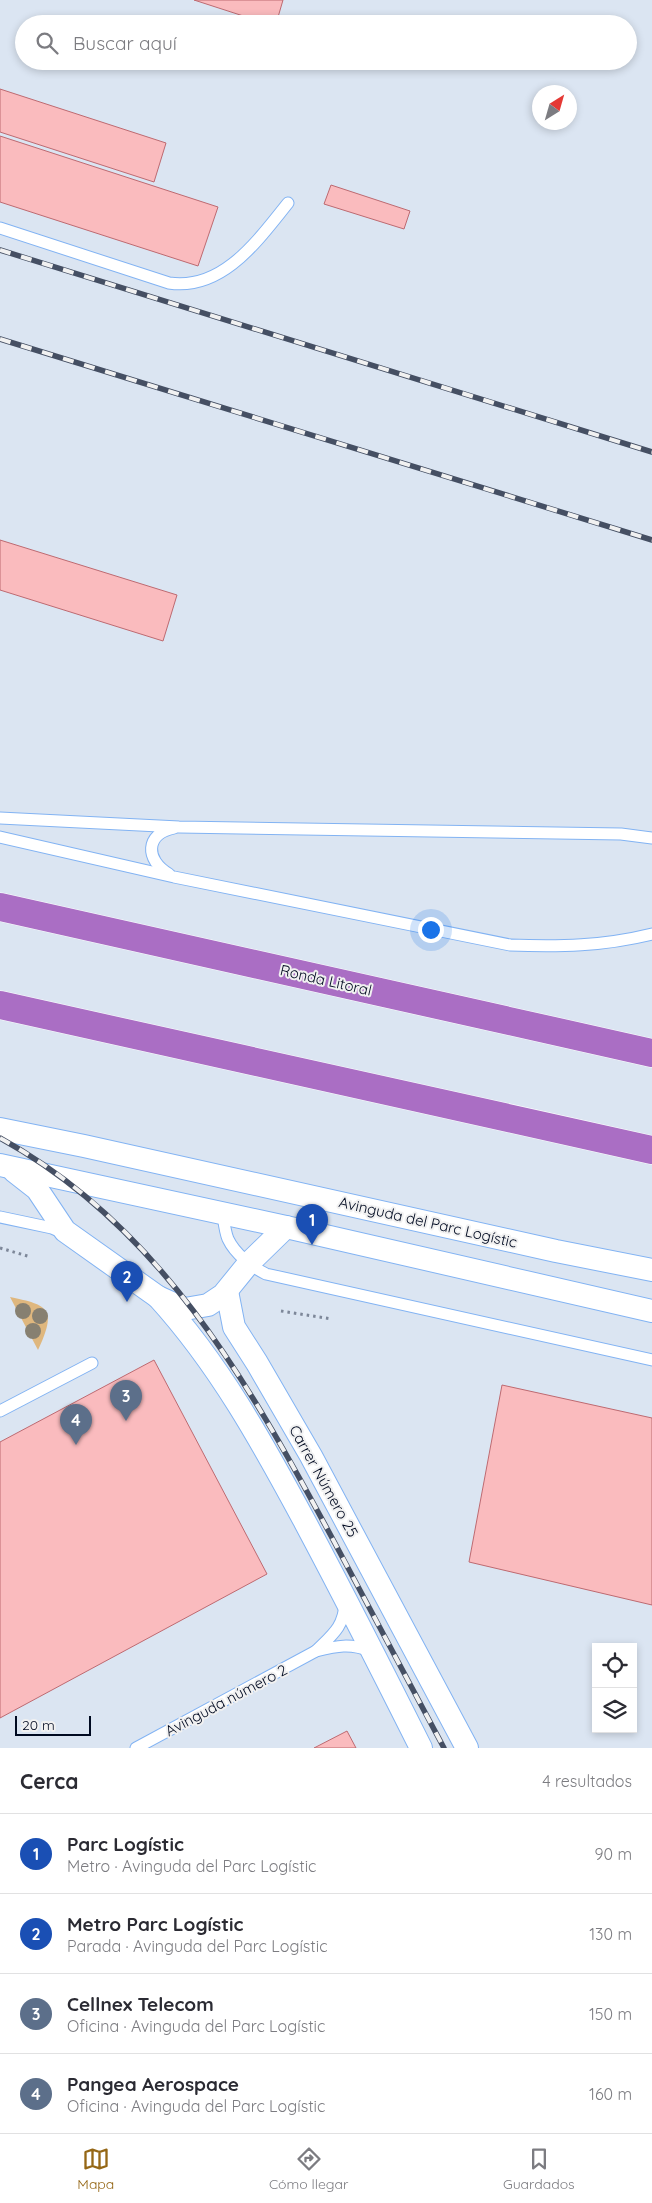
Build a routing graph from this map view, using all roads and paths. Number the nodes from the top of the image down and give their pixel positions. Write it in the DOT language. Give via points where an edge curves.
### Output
graph roads {
  1 [pos="288,203"];
  2 [pos="0,228"];
  3 [pos="0,818"];
  4 [pos="179,827"];
  5 [pos="0,837"];
  6 [pos="652,838"];
  7 [pos="174,877"];
  8 [pos="0,907"];
  9 [pos="652,934"];
  10 [pos="0,1005"];
  11 [pos="652,1053"];
  12 [pos="0,1129"];
  13 [pos="652,1150"];
  14 [pos="4,1166"];
  15 [pos="223,1215"];
  16 [pos="0,1217"];
  17 [pos="286,1227"];
  18 [pos="76,1239"];
  19 [pos="0,1248"];
  20 [pos="31,1257"];
  21 [pos="249,1263"];
  22 [pos="652,1270"];
  23 [pos="227,1291"];
  24 [pos="158,1297"];
  25 [pos="652,1311"];
  26 [pos="281,1312"];
  27 [pos="332,1320"];
  28 [pos="652,1360"];
  29 [pos="92,1363"];
  30 [pos="0,1411"];
  31 [pos="345,1597"];
  32 [pos="316,1651"];
  33 [pos="373,1652"];
  34 [pos="136,1748"];
  35 [pos="421,1748"];
  36 [pos="467,1748"];
  1 -- 2 [label="lane" via="236,262 207,280 182,284 169,283"];
  3 -- 4 [label="lane"];
  4 -- 6 [label="lane" via="621,834"];
  4 -- 7 [label="lane" via="158,835 152,843 151,852 160,868"];
  5 -- 7 [label="lane"];
  7 -- 9 [label="lane" via="510,945 603,944"];
  8 -- 11 [label="highway, Ronda Litoral"];
  10 -- 13 [label="highway"];
  12 -- 22 [label="street, Avinguda del Parc Logístic"];
  14 -- 15 [label="street"];
  14 -- 18 [label="street" via="37,1189 60,1225"];
  15 -- 17 [label="street"];
  15 -- 21 [label="lane" via="228,1239"];
  16 -- 18 [label="lane" via="52,1228"];
  17 -- 21 [label="street"];
  17 -- 25 [label="street"];
  18 -- 24 [label="street"];
  19 -- 20 [label="path"];
  21 -- 23 [label="street"];
  21 -- 28 [label="lane" via="266,1274"];
  23 -- 24 [label="street" via="216,1301 192,1309 177,1307"];
  23 -- 36 [label="street, Carrer Número 25" via="234,1327 311,1456"];
  24 -- 31 [label="street" via="210,1360 278,1472"];
  26 -- 27 [label="path"];
  29 -- 30 [label="lane"];
  31 -- 32 [label="lane, Avinguda número 2" via="344,1616 338,1630"];
  31 -- 33 [label="street"];
  32 -- 33 [label="lane, Avinguda número 2" via="344,1644"];
  32 -- 34 [label="lane, Avinguda número 2"];
  33 -- 35 [label="street"];
}
